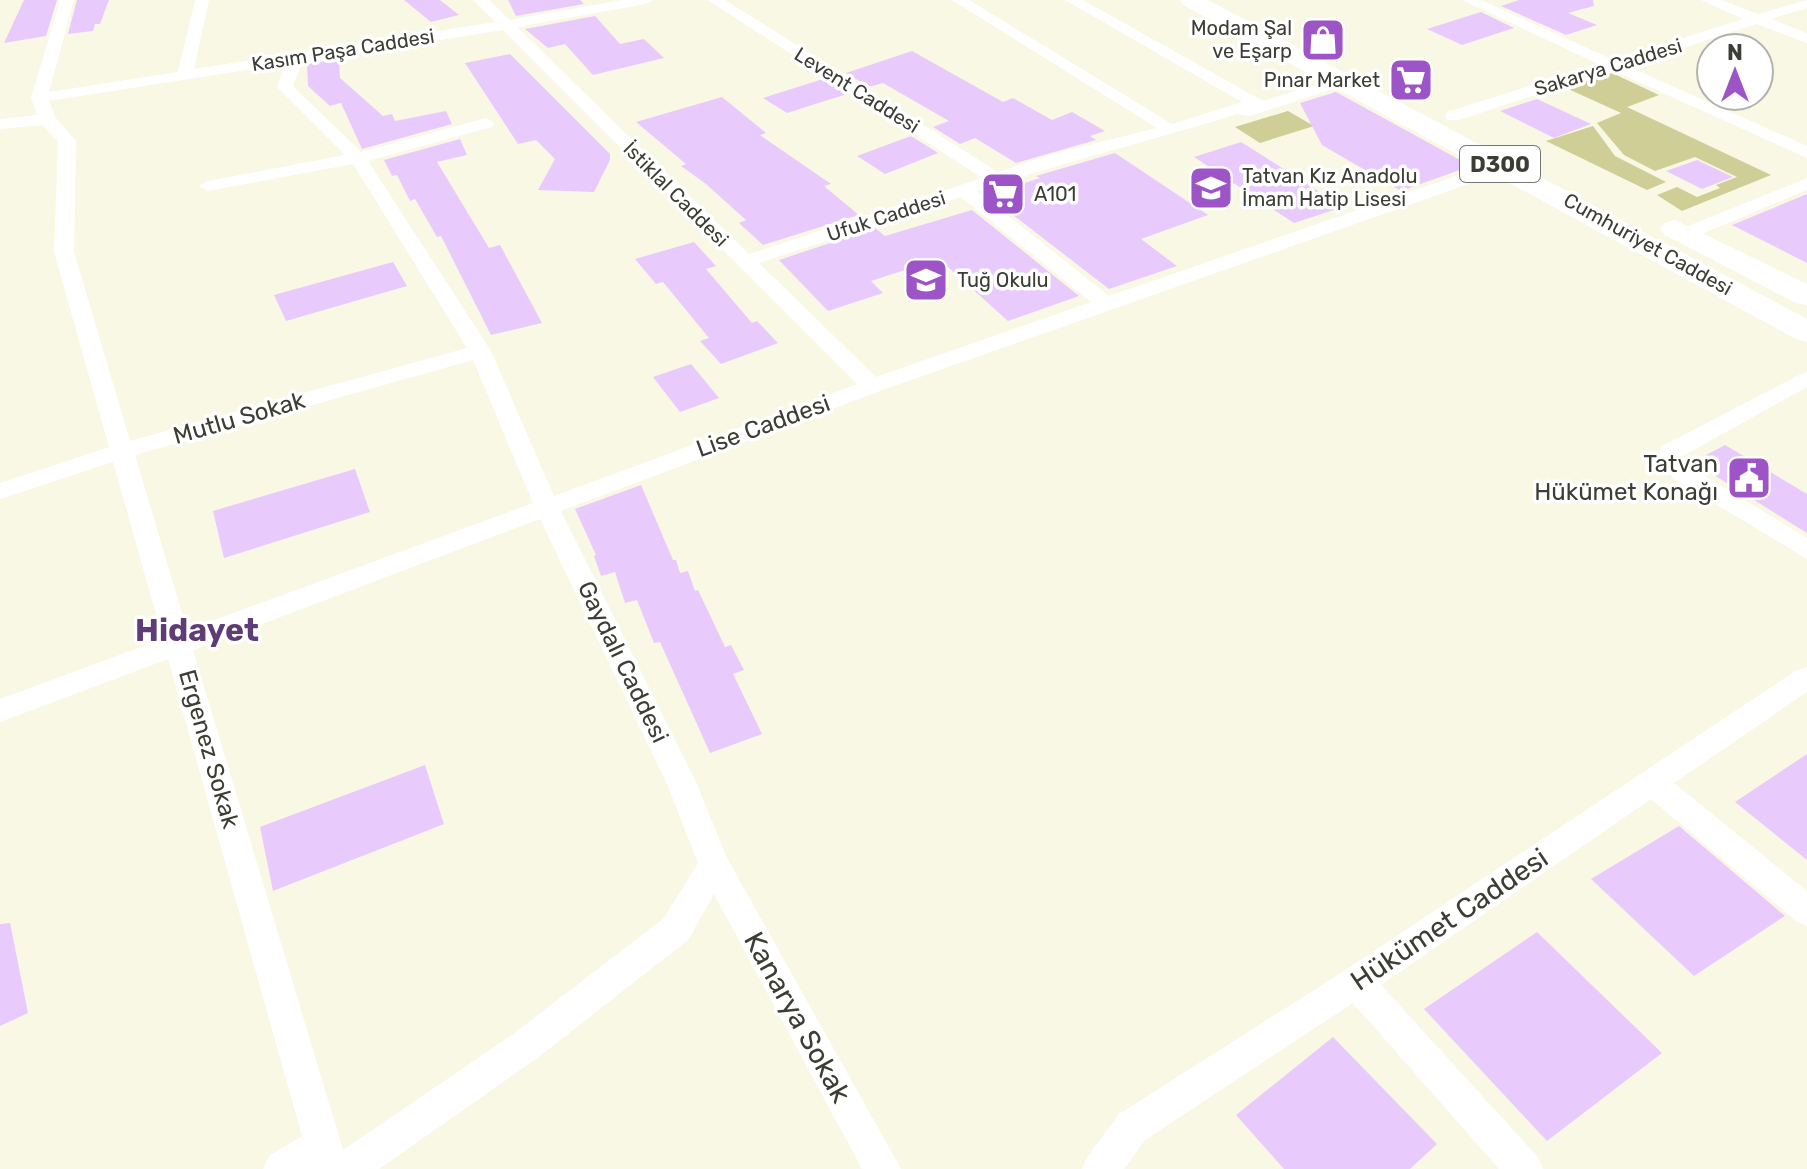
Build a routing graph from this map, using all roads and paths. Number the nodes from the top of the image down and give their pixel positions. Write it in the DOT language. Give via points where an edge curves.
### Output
graph roads {
  1 [pos="67,0"];
  2 [pos="202,0"];
  3 [pos="481,0"];
  4 [pos="646,0"];
  5 [pos="715,0"];
  6 [pos="959,0"];
  7 [pos="1072,0"];
  8 [pos="1191,0"];
  9 [pos="1225,0"];
  10 [pos="1469,0"];
  11 [pos="1708,0"];
  12 [pos="1807,3"];
  13 [pos="1760,20"];
  14 [pos="506,25"];
  15 [pos="1807,38"];
  16 [pos="296,57"];
  17 [pos="1613,65"];
  18 [pos="185,74"];
  19 [pos="1338,83"];
  20 [pos="39,98"];
  21 [pos="1259,105"];
  22 [pos="1453,116"];
  23 [pos="47,119"];
  24 [pos="486,123"];
  25 [pos="0,124"];
  26 [pos="1169,130"];
  27 [pos="1807,153"];
  28 [pos="1531,156"];
  29 [pos="358,158"];
  30 [pos="1504,166"];
  31 [pos="998,180"];
  32 [pos="1807,183"];
  33 [pos="208,186"];
  34 [pos="1594,188"];
  35 [pos="965,191"];
  36 [pos="1646,214"];
  37 [pos="1685,234"];
  38 [pos="744,262"];
  39 [pos="1807,296"];
  40 [pos="1106,304"];
  41 [pos="1807,332"];
  42 [pos="480,351"];
  43 [pos="1807,378"];
  44 [pos="872,386"];
  45 [pos="122,451"];
  46 [pos="0,491"];
  47 [pos="546,506"];
  48 [pos="1807,550"];
  49 [pos="179,645"];
  50 [pos="1807,678"];
  51 [pos="0,711"];
  52 [pos="1653,783"];
  53 [pos="714,864"];
  54 [pos="1807,911"];
  55 [pos="1356,982"];
  56 [pos="334,1161"];
  57 [pos="282,1169"];
  58 [pos="882,1169"];
  59 [pos="1101,1169"];
  60 [pos="1524,1169"];
  1 -- 20 [label="street"];
  2 -- 18 [label="street"];
  3 -- 14 [label="street, İstiklal Caddesi"];
  4 -- 14 [label="street, Kasım Paşa Caddesi"];
  5 -- 31 [label="street, Levent Caddesi"];
  6 -- 26 [label="street"];
  7 -- 21 [label="street"];
  8 -- 19 [label="highway, Cumhuriyet Caddesi / D300"];
  9 -- 22 [label="highway, Cumhuriyet Caddesi / D300"];
  10 -- 17 [label="street"];
  11 -- 13 [label="street"];
  12 -- 13 [label="street, Sakarya Caddesi"];
  13 -- 15 [label="street"];
  13 -- 17 [label="street, Sakarya Caddesi"];
  14 -- 16 [label="street, Kasım Paşa Caddesi"];
  14 -- 38 [label="street, İstiklal Caddesi"];
  16 -- 18 [label="street, Kasım Paşa Caddesi"];
  16 -- 29 [label="street, Gaydalı Caddesi" via="285,87"];
  17 -- 22 [label="street, Sakarya Caddesi"];
  17 -- 27 [label="street"];
  18 -- 20 [label="street, Kasım Paşa Caddesi"];
  19 -- 21 [label="street, Ufuk Caddesi"];
  19 -- 30 [label="highway, Cumhuriyet Caddesi / D300"];
  20 -- 23 [label="street"];
  21 -- 26 [label="street, Ufuk Caddesi"];
  22 -- 28 [label="highway, Cumhuriyet Caddesi / D300"];
  23 -- 25 [label="street"];
  23 -- 45 [label="street, Ergenez Sokak" via="67,141 64,252"];
  24 -- 29 [label="street"];
  26 -- 31 [label="street, Ufuk Caddesi"];
  28 -- 30 [label="street, Lise Caddesi"];
  28 -- 34 [label="highway, Cumhuriyet Caddesi / D300"];
  29 -- 33 [label="street"];
  29 -- 42 [label="street, Gaydalı Caddesi"];
  30 -- 40 [label="street, Lise Caddesi"];
  30 -- 41 [label="highway, Cumhuriyet Caddesi / D300"];
  31 -- 35 [label="street, Ufuk Caddesi"];
  32 -- 37 [label="street"];
  35 -- 38 [label="street, Ufuk Caddesi"];
  35 -- 40 [label="street"];
  36 -- 37 [label="highway, Cumhuriyet Caddesi"];
  37 -- 39 [label="highway, Cumhuriyet Caddesi"];
  38 -- 44 [label="street, İstiklal Caddesi"];
  40 -- 44 [label="street, Lise Caddesi"];
  42 -- 45 [label="street, Mutlu Sokak"];
  42 -- 47 [label="street, Gaydalı Caddesi"];
  43 -- 48 [label="street" via="1682,444 1670,451 1669,458 1682,473"];
  44 -- 47 [label="street, Lise Caddesi"];
  45 -- 46 [label="street, Mutlu Sokak"];
  45 -- 49 [label="street, Ergenez Sokak"];
  47 -- 49 [label="street, Lise Caddesi"];
  47 -- 53 [label="street, Gaydalı Caddesi" via="682,784"];
  49 -- 51 [label="street, Lise Caddesi"];
  49 -- 56 [label="street, Ergenez Sokak"];
  50 -- 52 [label="street, Hükümet Caddesi"];
  52 -- 54 [label="street"];
  52 -- 55 [label="street, Hükümet Caddesi"];
  53 -- 56 [label="street" via="676,929 524,1047"];
  53 -- 58 [label="street, Kanarya Sokak"];
  55 -- 59 [label="street, Hükümet Caddesi" via="1132,1127"];
  55 -- 60 [label="street"];
  56 -- 57 [label="street"];
}
